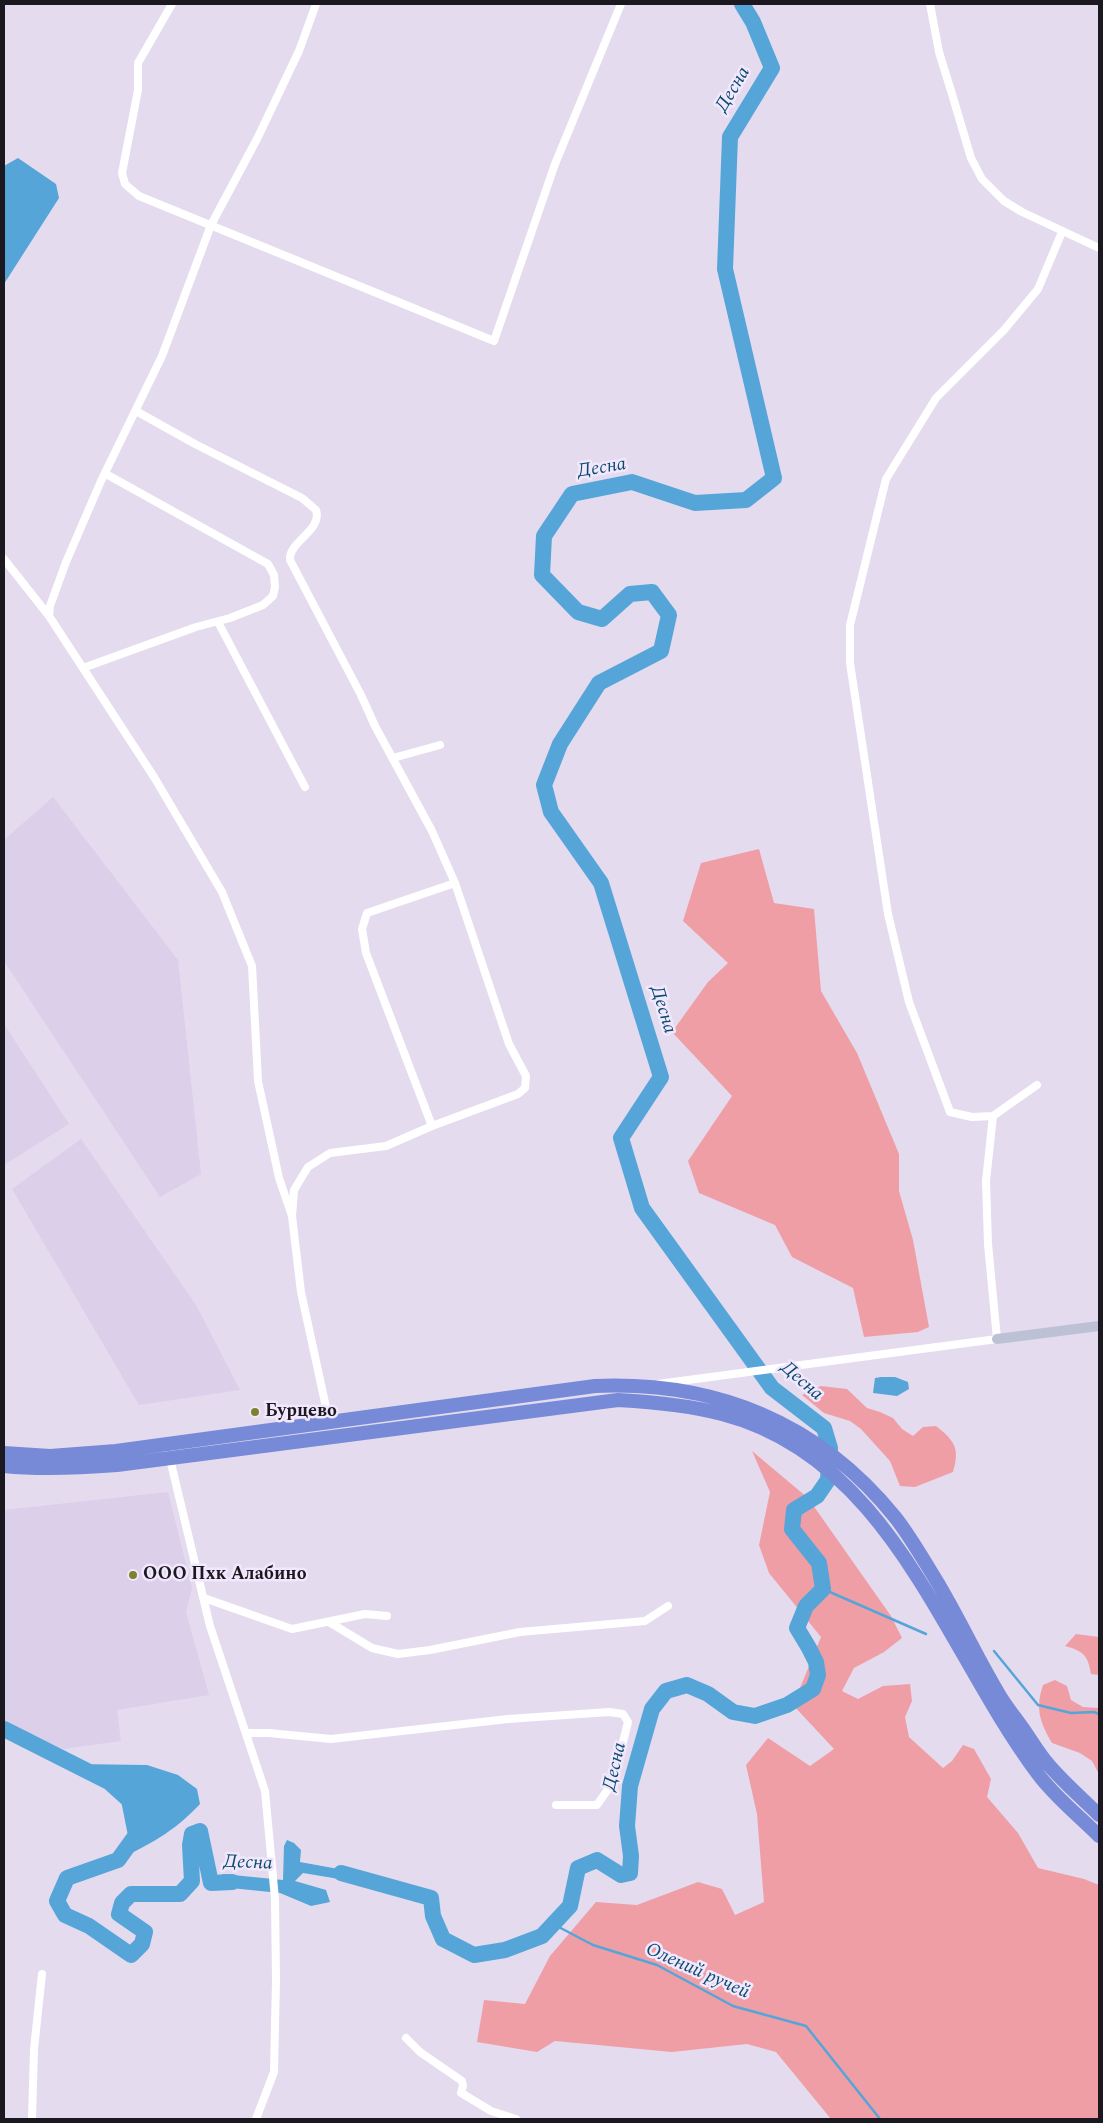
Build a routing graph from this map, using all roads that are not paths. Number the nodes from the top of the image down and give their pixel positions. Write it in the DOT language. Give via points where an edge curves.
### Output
graph roads {
  1 [pos="172,4"];
  2 [pos="316,4"];
  3 [pos="621,4"];
  4 [pos="930,4"];
  5 [pos="211,225"];
  6 [pos="1062,232"];
  7 [pos="1099,248"];
  8 [pos="136,411"];
  9 [pos="106,474"];
  10 [pos="4,559"];
  11 [pos="50,616"];
  12 [pos="218,622"];
  13 [pos="83,668"];
  14 [pos="440,745"];
  15 [pos="393,758"];
  16 [pos="305,787"];
  17 [pos="455,883"];
  18 [pos="1038,1085"];
  19 [pos="994,1116"];
  20 [pos="432,1126"];
  21 [pos="292,1216"];
  22 [pos="1099,1326"];
  23 [pos="997,1339"];
  24 [pos="643,1385"];
  25 [pos="724,1407"];
  26 [pos="329,1421"];
  27 [pos="4,1453"];
  28 [pos="170,1458"];
  29 [pos="4,1466"];
  30 [pos="204,1598"];
  31 [pos="668,1606"];
  32 [pos="387,1616"];
  33 [pos="329,1622"];
  34 [pos="246,1733"];
  35 [pos="556,1805"];
  36 [pos="1099,1815"];
  37 [pos="1099,1836"];
  38 [pos="42,1974"];
  39 [pos="406,2038"];
  40 [pos="32,2119"];
  41 [pos="256,2119"];
  42 [pos="516,2119"];
  1 -- 5 [label="street" via="138,63 138,90 122,173 126,184 139,196"];
  2 -- 5 [label="street" via="291,68"];
  3 -- 5 [label="street" via="555,164 494,341"];
  4 -- 6 [label="street" via="939,52 971,158 982,179 1004,201"];
  5 -- 8 [label="street" via="177,321"];
  6 -- 7 [label="street"];
  6 -- 19 [label="street" via="1038,289 1004,330 936,398 886,478 850,624 850,663 877,850 909,1002 950,1112 972,1117"];
  8 -- 9 [label="street"];
  8 -- 15 [label="street" via="302,498 316,510 317,518 292,550 290,560"];
  9 -- 11 [label="street" via="66,562 50,606"];
  9 -- 12 [label="street" via="268,564 276,583 268,602"];
  10 -- 11 [label="street"];
  11 -- 13 [label="street"];
  12 -- 13 [label="street" via="196,626"];
  12 -- 16 [label="street"];
  13 -- 21 [label="street" via="154,777 222,892 252,966 258,1081"];
  14 -- 15 [label="street"];
  15 -- 17 [label="street" via="432,831"];
  17 -- 20 [label="street" via="505,1032 526,1076 526,1083 518,1094"];
  17 -- 20 [label="street" via="367,913 362,929 372,968"];
  18 -- 19 [label="street"];
  19 -- 23 [label="street" via="986,1181"];
  20 -- 21 [label="street" via="386,1146 330,1153 308,1167 294,1190"];
  21 -- 26 [label="street" via="301,1292"];
  22 -- 23 [label="street"];
  23 -- 24 [label="street"];
  24 -- 25 [label="highway" via="686,1391"];
  24 -- 26 [label="highway" via="595,1386"];
  25 -- 28 [label="highway" via="597,1402"];
  25 -- 36 [label="highway" via="765,1414 799,1432 826,1450 871,1490 896,1518 936,1581 1001,1697 1048,1764"];
  25 -- 37 [label="highway" via="791,1444 860,1499 883,1526 924,1587 989,1702 1039,1776"];
  26 -- 27 [label="highway" via="74,1456"];
  28 -- 29 [label="highway" via="66,1469"];
  28 -- 30 [label="street"];
  30 -- 33 [label="street" via="292,1629"];
  30 -- 34 [label="street" via="210,1626"];
  31 -- 33 [label="street" via="644,1621 520,1632 398,1654 372,1648"];
  32 -- 33 [label="street" via="365,1614"];
  34 -- 35 [label="street" via="269,1732 331,1739 508,1719 609,1712 622,1714 628,1722 614,1782 597,1805"];
  34 -- 41 [label="street" via="265,1790 275,1899 274,2072"];
  38 -- 40 [label="street" via="34,2049"];
  39 -- 42 [label="street" via="420,2052 462,2081 461,2092 469,2099"];
}
